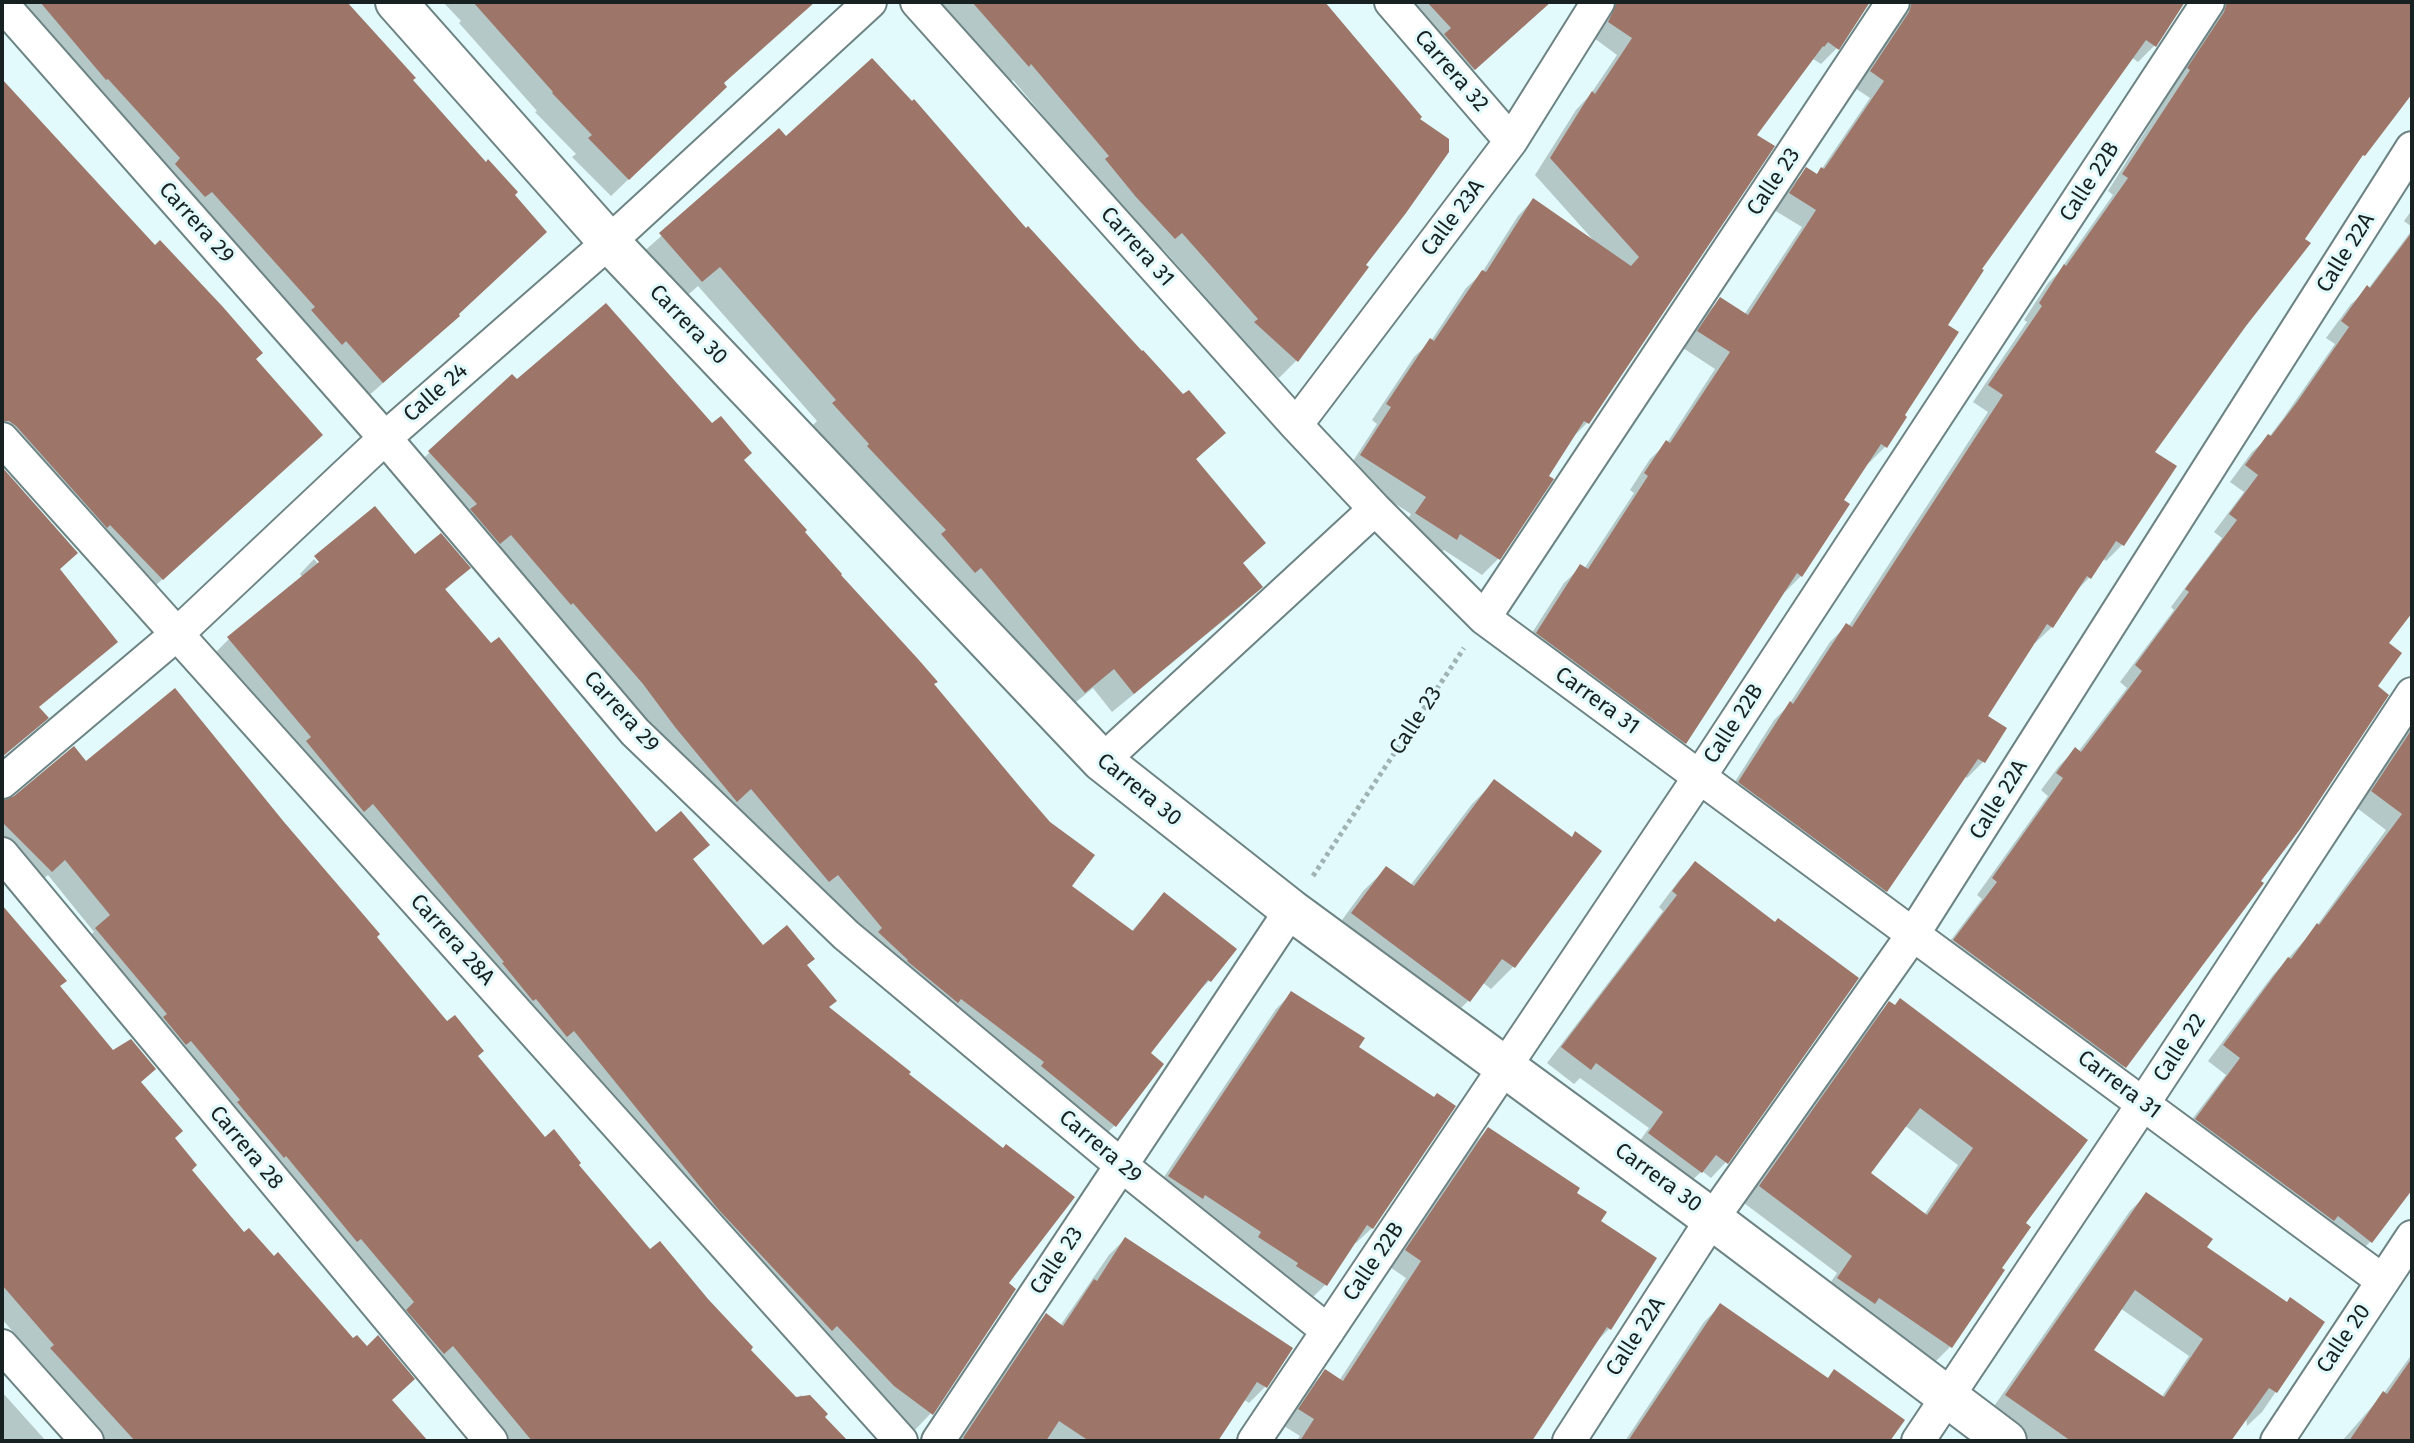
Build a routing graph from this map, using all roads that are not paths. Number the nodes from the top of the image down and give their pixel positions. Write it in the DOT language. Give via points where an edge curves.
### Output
graph roads {
  1 [pos="396,2"];
  2 [pos="870,2"];
  3 [pos="917,2"];
  4 [pos="1391,2"];
  5 [pos="1598,2"];
  6 [pos="1893,2"];
  7 [pos="2208,2"];
  8 [pos="2,4"];
  9 [pos="1511,141"];
  10 [pos="2412,148"];
  11 [pos="609,242"];
  12 [pos="1296,425"];
  13 [pos="385,438"];
  14 [pos="2,439"];
  15 [pos="1375,509"];
  16 [pos="1484,618"];
  17 [pos="177,634"];
  18 [pos="2412,694"];
  19 [pos="1102,761"];
  20 [pos="1700,776"];
  21 [pos="2,782"];
  22 [pos="2,854"];
  23 [pos="1291,910"];
  24 [pos="1914,933"];
  25 [pos="1506,1066"];
  26 [pos="2143,1104"];
  27 [pos="1121,1165"];
  28 [pos="1712,1219"];
  29 [pos="2412,1237"];
  30 [pos="2383,1281"];
  31 [pos="1328,1331"];
  32 [pos="2,1346"];
  33 [pos="1948,1396"];
  34 [pos="87,1441"];
  35 [pos="491,1441"];
  36 [pos="901,1441"];
  37 [pos="938,1441"];
  38 [pos="1254,1441"];
  39 [pos="1569,1441"];
  40 [pos="1918,1441"];
  41 [pos="2006,1441"];
  42 [pos="2277,1441"];
  1 -- 11 [label="street, Carrera 30"];
  2 -- 11 [label="street, Calle 24"];
  3 -- 12 [label="street, Carrera 31"];
  4 -- 9 [label="street, Carrera 32"];
  5 -- 9 [label="street, Calle 23A"];
  6 -- 16 [label="street, Calle 23"];
  7 -- 20 [label="street, Calle 22B"];
  8 -- 13 [label="street, Carrera 29"];
  9 -- 12 [label="street, Calle 23A"];
  10 -- 24 [label="street, Calle 22A"];
  11 -- 13 [label="street, Calle 24"];
  11 -- 19 [label="street, Carrera 30"];
  12 -- 15 [label="street, Carrera 31"];
  13 -- 17 [label="street, Calle 24"];
  13 -- 27 [label="street, Carrera 29" via="635,732 846,935"];
  14 -- 17 [label="street, Carrera 28A"];
  15 -- 16 [label="street, Carrera 31"];
  15 -- 19 [label="street"];
  16 -- 20 [label="street, Carrera 31"];
  17 -- 21 [label="street, Calle 24"];
  17 -- 36 [label="street, Carrera 28A"];
  18 -- 26 [label="street, Calle 22"];
  19 -- 23 [label="street, Carrera 30"];
  20 -- 24 [label="street, Carrera 31"];
  20 -- 25 [label="street, Calle 22B"];
  22 -- 35 [label="street, Carrera 28"];
  23 -- 25 [label="street, Carrera 30"];
  23 -- 27 [label="street, Calle 23"];
  24 -- 26 [label="street, Carrera 31"];
  24 -- 28 [label="street, Calle 22A"];
  25 -- 28 [label="street, Carrera 30"];
  25 -- 31 [label="street, Calle 22B"];
  26 -- 30 [label="street, Carrera 31"];
  26 -- 33 [label="street, Calle 22"];
  27 -- 31 [label="street, Carrera 29"];
  27 -- 37 [label="street, Calle 23"];
  28 -- 33 [label="street, Carrera 30"];
  28 -- 39 [label="street, Calle 22A"];
  29 -- 30 [label="street, Calle 20"];
  30 -- 42 [label="street, Calle 20"];
  31 -- 38 [label="street, Calle 22B"];
  32 -- 34 [label="street"];
  33 -- 40 [label="street, Calle 22"];
  33 -- 41 [label="street, Carrera 30"];
}
